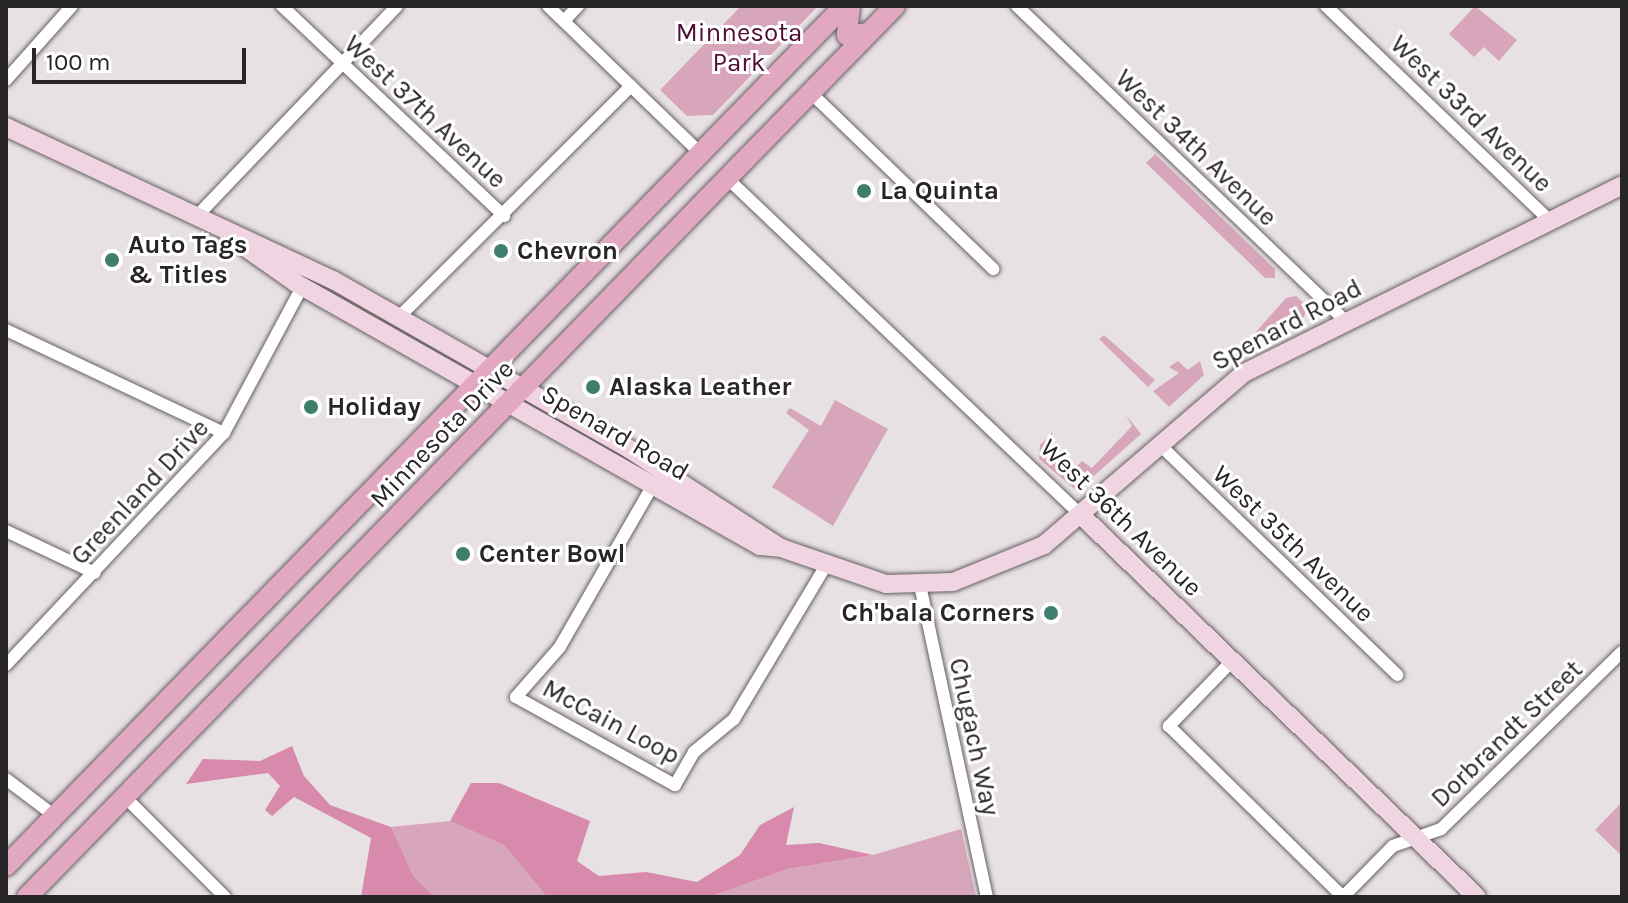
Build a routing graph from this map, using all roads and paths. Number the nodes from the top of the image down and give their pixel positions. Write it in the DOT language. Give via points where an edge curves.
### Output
graph roads {
  1 [pos="72,6"];
  2 [pos="282,6"];
  3 [pos="397,6"];
  4 [pos="548,6"];
  5 [pos="578,6"];
  6 [pos="844,6"];
  7 [pos="850,6"];
  8 [pos="895,6"];
  9 [pos="1017,6"];
  10 [pos="1326,6"];
  11 [pos="564,21"];
  12 [pos="868,33"];
  13 [pos="341,64"];
  14 [pos="6,80"];
  15 [pos="631,86"];
  16 [pos="810,92"];
  17 [pos="6,127"];
  18 [pos="700,153"];
  19 [pos="727,178"];
  20 [pos="1622,185"];
  21 [pos="197,216"];
  22 [pos="504,216"];
  23 [pos="1550,221"];
  24 [pos="221,229"];
  25 [pos="993,269"];
  26 [pos="302,287"];
  27 [pos="400,316"];
  28 [pos="1346,322"];
  29 [pos="6,330"];
  30 [pos="491,368"];
  31 [pos="476,384"];
  32 [pos="516,395"];
  33 [pos="224,433"];
  34 [pos="1159,444"];
  35 [pos="653,485"];
  36 [pos="1083,517"];
  37 [pos="6,531"];
  38 [pos="781,548"];
  39 [pos="825,567"];
  40 [pos="95,573"];
  41 [pos="920,585"];
  42 [pos="1622,652"];
  43 [pos="1232,661"];
  44 [pos="6,665"];
  45 [pos="1397,675"];
  46 [pos="6,779"];
  47 [pos="126,798"];
  48 [pos="56,817"];
  49 [pos="1417,840"];
  50 [pos="6,866"];
  51 [pos="27,897"];
  52 [pos="225,897"];
  53 [pos="987,897"];
  54 [pos="1343,897"];
  55 [pos="1477,897"];
  1 -- 14 [label="street"];
  2 -- 13 [label="street, West 37th Avenue"];
  3 -- 13 [label="street"];
  4 -- 11 [label="street"];
  5 -- 11 [label="street"];
  6 -- 18 [label="main road, Minnesota Drive"];
  7 -- 12 [label="main road" via="847,35"];
  8 -- 12 [label="main road, Minnesota Drive"];
  9 -- 28 [label="street, West 34th Avenue"];
  10 -- 23 [label="street, West 33rd Avenue"];
  11 -- 15 [label="street"];
  12 -- 16 [label="main road, Minnesota Drive"];
  13 -- 21 [label="street"];
  13 -- 22 [label="street, West 37th Avenue"];
  15 -- 18 [label="street"];
  15 -- 22 [label="street"];
  16 -- 19 [label="main road, Minnesota Drive"];
  16 -- 25 [label="street"];
  17 -- 21 [label="main road, Spenard Road"];
  18 -- 30 [label="main road, Minnesota Drive"];
  19 -- 32 [label="main road, Minnesota Drive"];
  19 -- 36 [label="street, West 36th Avenue"];
  20 -- 23 [label="main road, Spenard Road"];
  21 -- 24 [label="main road, Spenard Road"];
  22 -- 27 [label="street"];
  23 -- 28 [label="main road, Spenard Road"];
  24 -- 26 [label="main road, Spenard Road"];
  24 -- 27 [label="main road, Spenard Road" via="259,242"];
  26 -- 31 [label="main road, Spenard Road"];
  26 -- 33 [label="street, Greenland Drive"];
  27 -- 30 [label="main road, Spenard Road"];
  28 -- 34 [label="main road, Spenard Road" via="1244,373"];
  29 -- 33 [label="street"];
  30 -- 31 [label="main road, Minnesota Drive"];
  30 -- 32 [label="main road, Spenard Road"];
  31 -- 32 [label="main road, Spenard Road"];
  31 -- 48 [label="main road, Minnesota Drive"];
  32 -- 35 [label="main road, Spenard Road"];
  32 -- 38 [label="main road, Spenard Road"];
  32 -- 47 [label="main road, Minnesota Drive"];
  33 -- 40 [label="street, Greenland Drive"];
  34 -- 36 [label="main road, Spenard Road"];
  34 -- 45 [label="street, West 35th Avenue"];
  35 -- 38 [label="main road, Spenard Road" via="760,546"];
  35 -- 39 [label="street, McCain Loop" via="560,647 516,697 675,785 694,752 734,719"];
  36 -- 41 [label="main road, Spenard Road" via="995,570"];
  36 -- 43 [label="main road, West 36th Avenue"];
  37 -- 40 [label="street"];
  38 -- 39 [label="main road, Spenard Road"];
  39 -- 41 [label="main road, Spenard Road"];
  40 -- 44 [label="street, Greenland Drive"];
  41 -- 53 [label="street, Chugach Way"];
  42 -- 49 [label="street, Dorbrandt Street" via="1441,829"];
  43 -- 49 [label="main road, West 36th Avenue"];
  43 -- 54 [label="street" via="1169,726"];
  46 -- 48 [label="street"];
  47 -- 51 [label="main road, Minnesota Drive"];
  47 -- 52 [label="street"];
  48 -- 50 [label="main road, Minnesota Drive"];
  49 -- 54 [label="street, Dorbrandt Street" via="1393,846"];
  49 -- 55 [label="main road, West 36th Avenue"];
}
